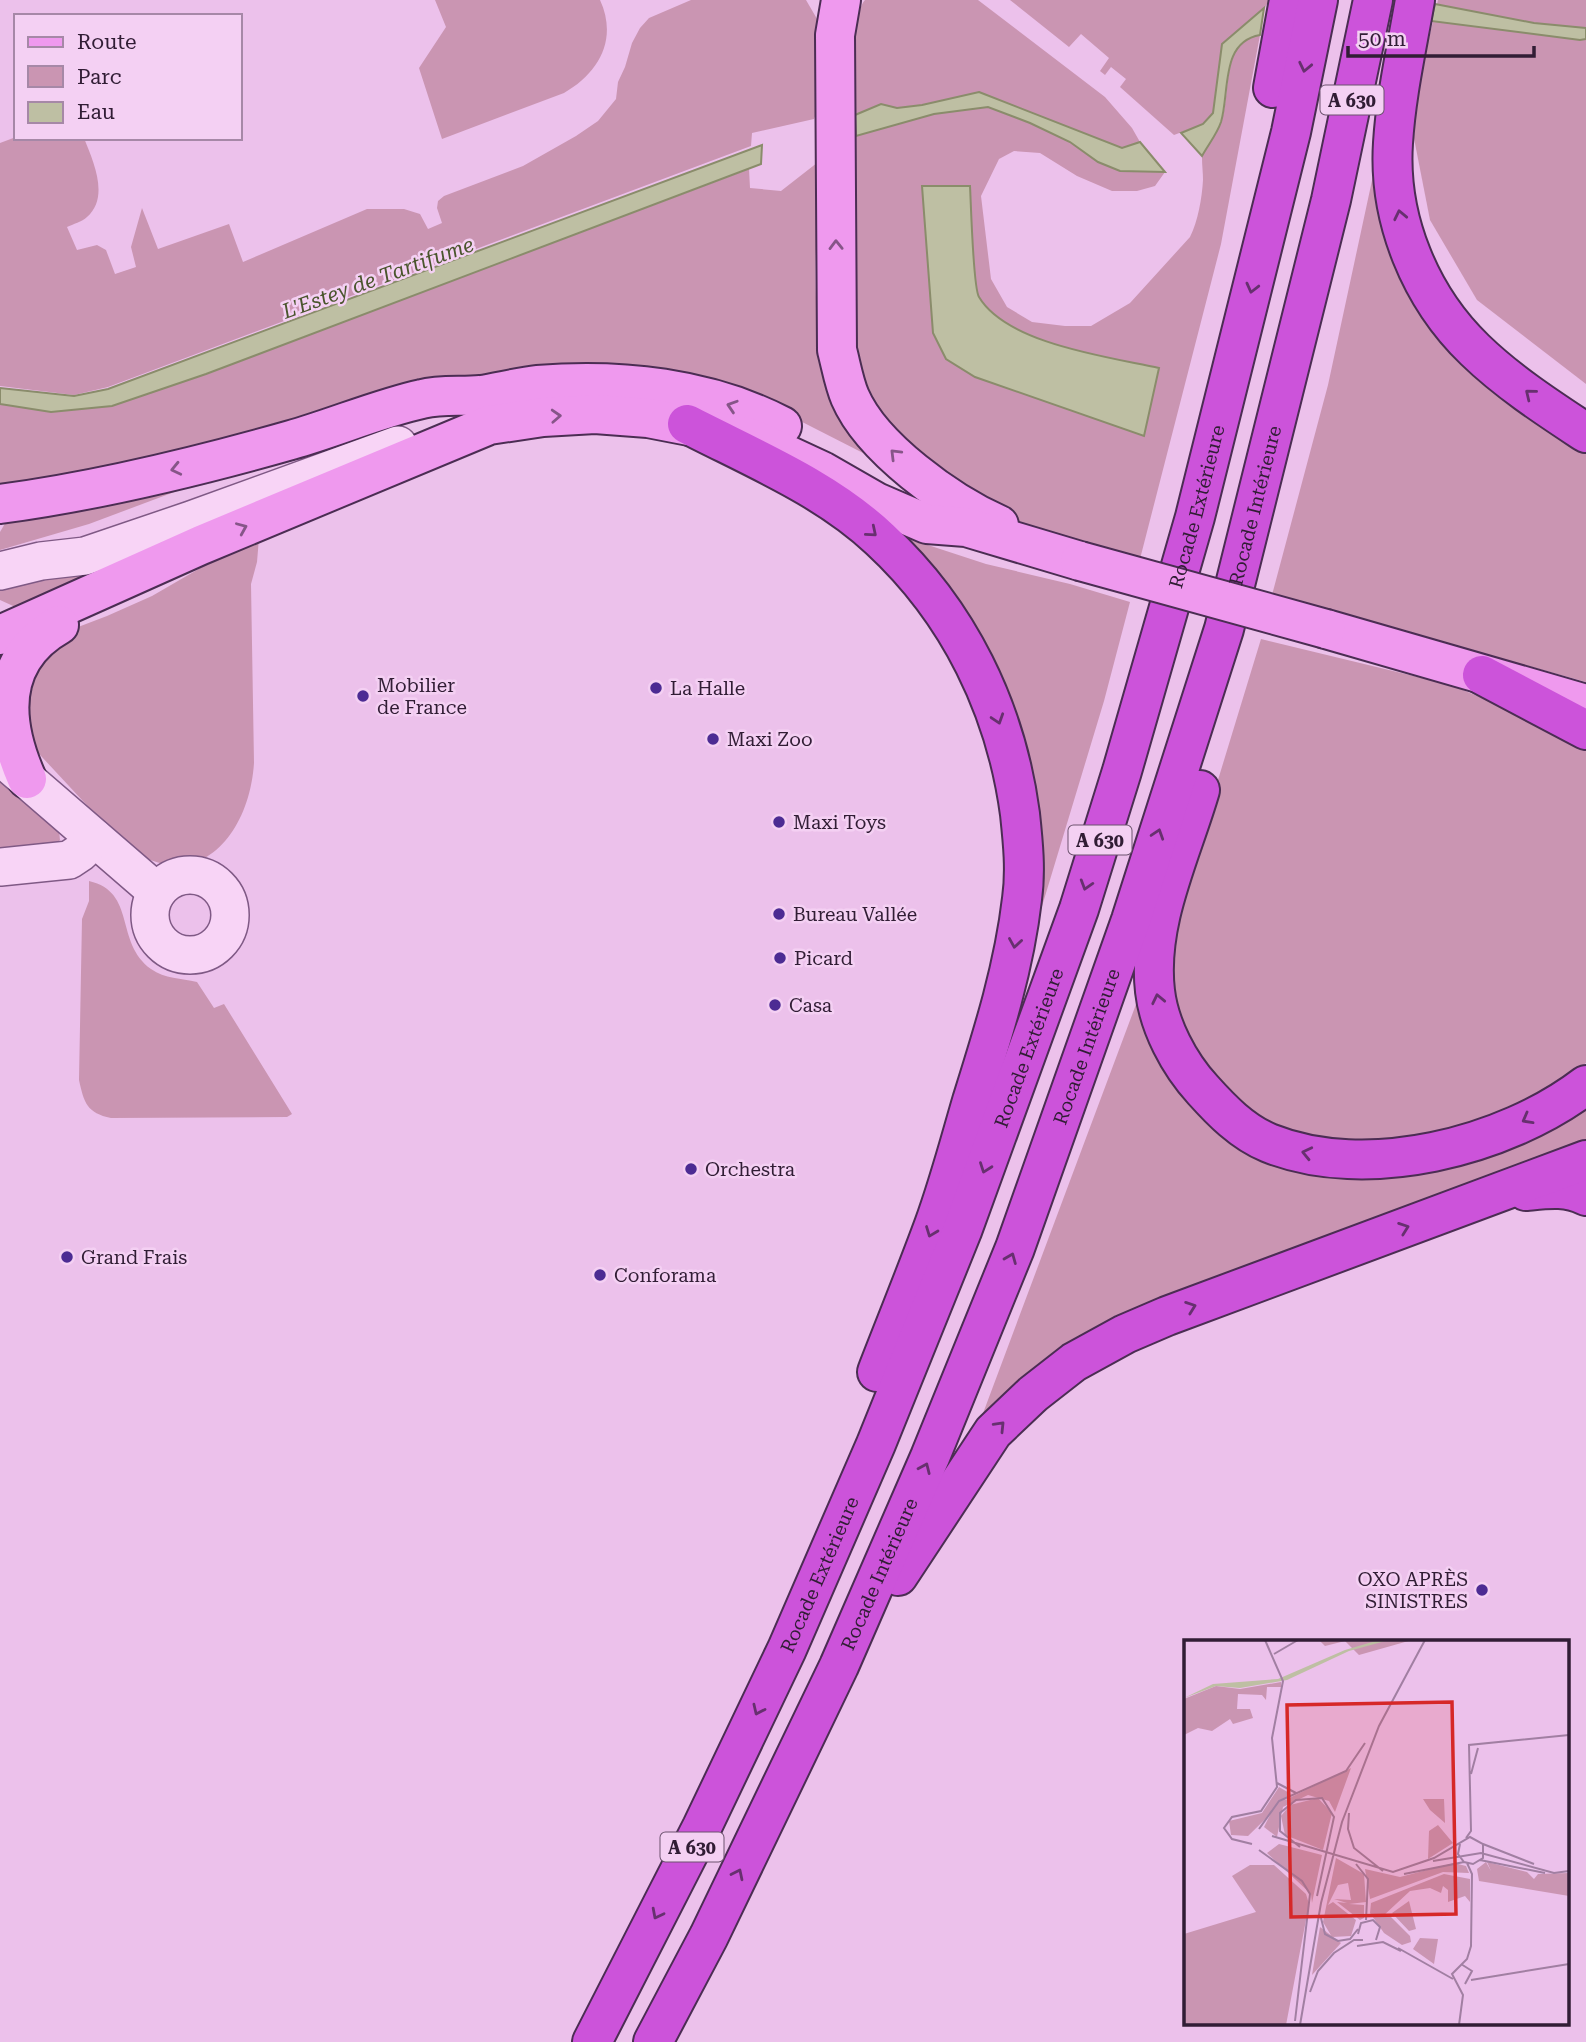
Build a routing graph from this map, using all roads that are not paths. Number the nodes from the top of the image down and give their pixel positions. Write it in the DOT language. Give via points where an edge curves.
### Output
graph roads {
  1 [pos="841,0"];
  2 [pos="1289,0"];
  3 [pos="1318,0"];
  4 [pos="1373,0"];
  5 [pos="1415,0"];
  6 [pos="1331,200"];
  7 [pos="484,410"];
  8 [pos="687,424"];
  9 [pos="1586,433"];
  10 [pos="0,504"];
  11 [pos="966,527"];
  12 [pos="201,545"];
  13 [pos="1080,561"];
  14 [pos="0,571"];
  15 [pos="0,635"];
  16 [pos="1482,676"];
  17 [pos="1586,704"];
  18 [pos="1586,730"];
  19 [pos="13,767"];
  20 [pos="1122,771"];
  21 [pos="94,838"];
  22 [pos="0,867"];
  23 [pos="157,892"];
  24 [pos="1586,1085"];
  25 [pos="1586,1160"];
  26 [pos="1493,1195"];
  27 [pos="1586,1196"];
  28 [pos="787,1648"];
  29 [pos="839,1665"];
  30 [pos="592,2042"];
  31 [pos="653,2042"];
  13 -- 1 [label="main road, one-way" via="978,516 953,500 901,461 869,427 850,397 838,350 835,35"];
  2 -- 20 [label="highway" via="1263,139 1125,690"];
  3 -- 20 [label="highway, Rocade Extérieure / A 630, one-way" via="1291,132 1195,517"];
  4 -- 6 [label="highway, Rocade Intérieure / A 630"];
  9 -- 5 [label="highway, one-way" via="1475,349 1436,304 1413,259 1400,222 1393,144"];
  24 -- 6 [label="highway, one-way" via="1513,1128 1449,1149 1377,1160 1314,1156 1267,1142 1226,1115 1186,1072 1163,1023 1155,992 1157,929 1295,449"];
  29 -- 6 [label="highway, Rocade Intérieure / A 630, one-way" via="1015,1248 1131,920 1224,629"];
  7 -- 8 [label="main road, one-way" via="543,417 595,414"];
  7 -- 10 [label="main road, one-way" via="424,398 177,469"];
  11 -- 7 [label="main road, one-way" via="933,505 760,415 705,397 655,387 538,385"];
  12 -- 7 [label="main road, one-way"];
  7 -- 14 [label="street" via="425,411 71,538 41,561"];
  8 -- 11 [label="main road" via="751,438 927,524"];
  8 -- 28 [label="highway, one-way" via="809,487 851,515 911,570 954,629 991,696 1016,784 1023,841 1023,895 999,1013 935,1223 851,1437"];
  11 -- 13 [label="main road"];
  12 -- 15 [label="main road"];
  12 -- 19 [label="main road" via="139,590 48,630 18,654 2,702"];
  13 -- 16 [label="main road, bridge"];
  16 -- 17 [label="main road"];
  16 -- 18 [label="highway"];
  19 -- 21 [label="street"];
  20 -- 28 [label="highway, Rocade Extérieure / A 630, one-way" via="1079,909 962,1231"];
  21 -- 22 [label="street" via="69,860"];
  21 -- 23 [label="street"];
  25 -- 26 [label="highway"];
  26 -- 27 [label="highway" via="1556,1188"];
  29 -- 26 [label="highway, one-way" via="993,1432 1074,1362 1167,1316"];
  28 -- 30 [label="highway, Rocade Extérieure / A 630, one-way"];
  31 -- 29 [label="highway, Rocade Intérieure / A 630, one-way"];
}
